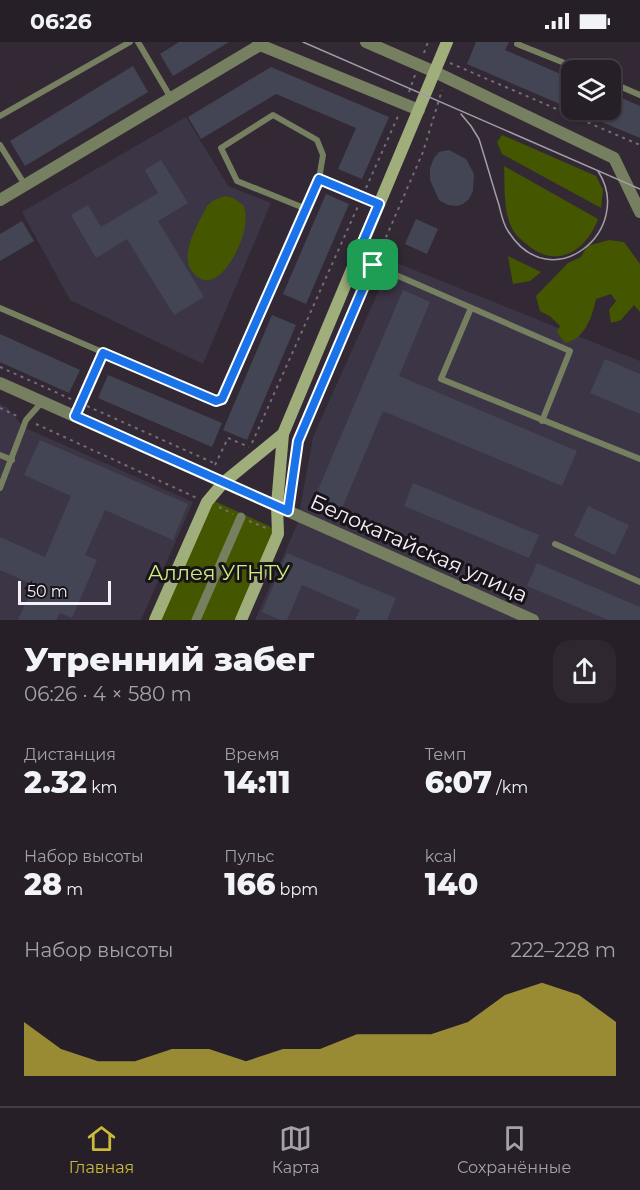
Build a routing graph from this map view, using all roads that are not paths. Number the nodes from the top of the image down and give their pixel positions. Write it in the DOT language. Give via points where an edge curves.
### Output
graph roads {
  1 [pos="130,42"];
  2 [pos="138,42"];
  3 [pos="366,42"];
  4 [pos="447,42"];
  5 [pos="518,42"];
  6 [pos="259,44"];
  7 [pos="561,62"];
  8 [pos="440,75"];
  9 [pos="621,87"];
  10 [pos="640,95"];
  11 [pos="171,98"];
  12 [pos="419,110"];
  13 [pos="0,116"];
  14 [pos="0,145"];
  15 [pos="319,179"];
  16 [pos="25,185"];
  17 [pos="0,200"];
  18 [pos="379,204"];
  19 [pos="304,208"];
  20 [pos="640,212"];
  21 [pos="356,258"];
  22 [pos="0,308"];
  23 [pos="471,308"];
  24 [pos="103,353"];
  25 [pos="0,383"];
  26 [pos="42,402"];
  27 [pos="75,416"];
  28 [pos="542,421"];
  29 [pos="283,434"];
  30 [pos="0,455"];
  31 [pos="640,459"];
  32 [pos="12,460"];
  33 [pos="223,483"];
  34 [pos="0,488"];
  35 [pos="282,508"];
  36 [pos="241,517"];
  37 [pos="555,544"];
  38 [pos="640,582"];
  39 [pos="155,620"];
  40 [pos="196,620"];
  41 [pos="241,620"];
  42 [pos="533,620"];
  1 -- 13 [label="lane"];
  2 -- 11 [label="lane"];
  3 -- 8 [label="street"];
  4 -- 8 [label="main road"];
  5 -- 7 [label="lane"];
  6 -- 11 [label="street"];
  6 -- 12 [label="street"];
  8 -- 12 [label="main road"];
  8 -- 20 [label="street" via="614,158"];
  9 -- 10 [label="lane"];
  11 -- 16 [label="street"];
  12 -- 18 [label="main road"];
  14 -- 16 [label="lane"];
  15 -- 18 [label="lane"];
  15 -- 19 [label="lane"];
  15 -- 19 [label="lane" via="323,155 317,140 273,115 221,148 237,181"];
  16 -- 17 [label="street"];
  18 -- 21 [label="main road"];
  19 -- 24 [label="lane" via="222,399 216,401"];
  21 -- 23 [label="lane"];
  21 -- 29 [label="main road"];
  22 -- 24 [label="lane"];
  23 -- 28 [label="lane" via="570,351"];
  23 -- 28 [label="lane" via="441,379"];
  24 -- 27 [label="lane"];
  25 -- 26 [label="street, Белокатайская улица"];
  26 -- 27 [label="street, Белокатайская улица"];
  26 -- 32 [label="lane" via="26,420"];
  27 -- 33 [label="street, Белокатайская улица"];
  28 -- 31 [label="lane"];
  29 -- 33 [label="main road"];
  29 -- 35 [label="main road"];
  30 -- 32 [label="lane"];
  32 -- 34 [label="lane"];
  33 -- 35 [label="street, Белокатайская улица"];
  33 -- 39 [label="main road" via="207,502"];
  35 -- 41 [label="main road" via="278,534"];
  35 -- 42 [label="street, Белокатайская улица"];
  36 -- 40 [label="street"];
  37 -- 38 [label="lane"];
}
